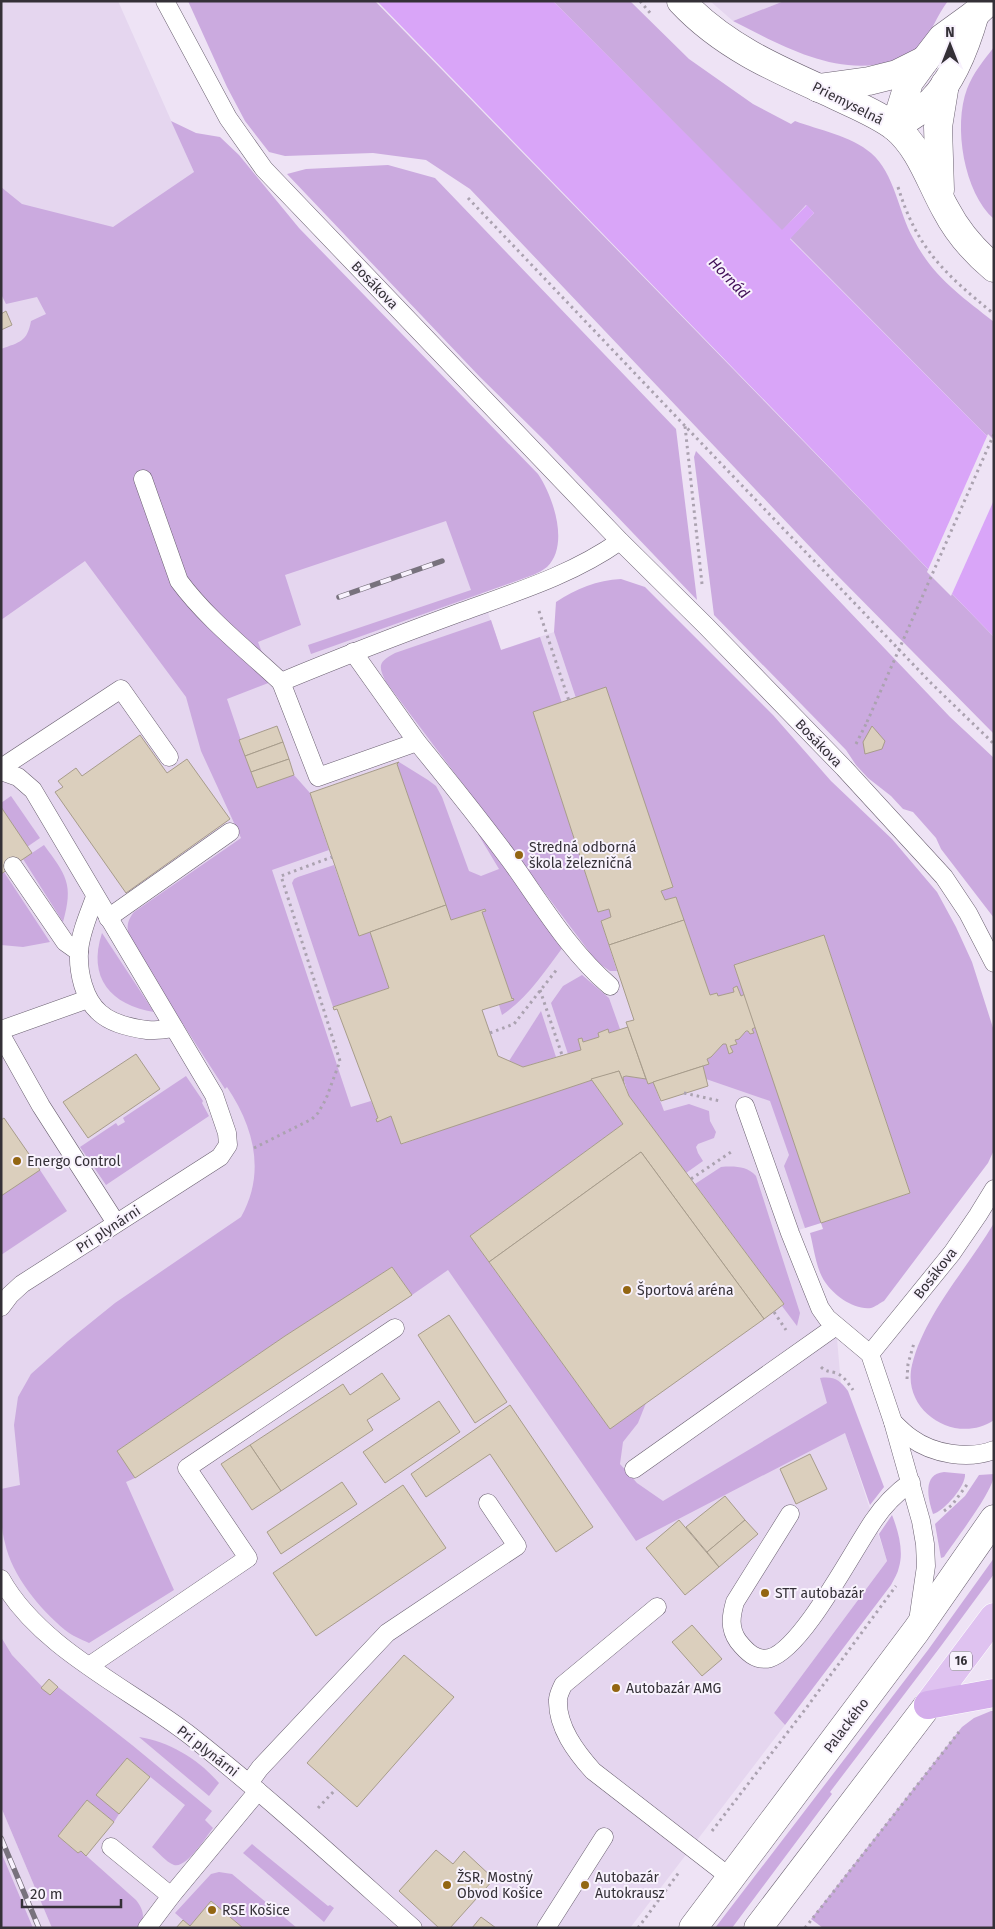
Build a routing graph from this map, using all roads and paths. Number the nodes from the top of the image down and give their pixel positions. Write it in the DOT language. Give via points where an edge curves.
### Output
graph roads {
  1 [pos="165,1"];
  2 [pos="640,1"];
  3 [pos="681,1"];
  4 [pos="982,8"];
  5 [pos="656,19"];
  6 [pos="925,60"];
  7 [pos="945,84"];
  8 [pos="818,88"];
  9 [pos="894,127"];
  10 [pos="897,184"];
  11 [pos="468,198"];
  12 [pos="941,201"];
  13 [pos="994,268"];
  14 [pos="994,314"];
  15 [pos="685,426"];
  16 [pos="994,434"];
  17 [pos="143,479"];
  18 [pos="620,541"];
  19 [pos="706,626"];
  20 [pos="546,635"];
  21 [pos="353,652"];
  22 [pos="281,682"];
  23 [pos="569,701"];
  24 [pos="867,722"];
  25 [pos="417,742"];
  26 [pos="994,744"];
  27 [pos="170,757"];
  28 [pos="1,769"];
  29 [pos="230,832"];
  30 [pos="332,857"];
  31 [pos="13,866"];
  32 [pos="95,897"];
  33 [pos="108,918"];
  34 [pos="573,948"];
  35 [pos="79,952"];
  36 [pos="994,964"];
  37 [pos="610,986"];
  38 [pos="540,990"];
  39 [pos="88,999"];
  40 [pos="174,1028"];
  41 [pos="1,1030"];
  42 [pos="490,1033"];
  43 [pos="1,1036"];
  44 [pos="562,1055"];
  45 [pos="684,1093"];
  46 [pos="745,1106"];
  47 [pos="755,1135"];
  48 [pos="262,1142"];
  49 [pos="691,1179"];
  50 [pos="994,1189"];
  51 [pos="116,1223"];
  52 [pos="1,1307"];
  53 [pos="836,1326"];
  54 [pos="395,1328"];
  55 [pos="916,1339"];
  56 [pos="801,1351"];
  57 [pos="870,1354"];
  58 [pos="908,1386"];
  59 [pos="856,1397"];
  60 [pos="893,1422"];
  61 [pos="994,1450"];
  62 [pos="634,1469"];
  63 [pos="911,1482"];
  64 [pos="488,1503"];
  65 [pos="790,1514"];
  66 [pos="994,1519"];
  67 [pos="1,1579"];
  68 [pos="896,1586"];
  69 [pos="657,1607"];
  70 [pos="994,1617"];
  71 [pos="916,1631"];
  72 [pos="89,1666"];
  73 [pos="994,1693"];
  74 [pos="928,1705"];
  75 [pos="962,1727"];
  76 [pos="253,1787"];
  77 [pos="336,1789"];
  78 [pos="325,1801"];
  79 [pos="604,1837"];
  80 [pos="111,1847"];
  81 [pos="696,1850"];
  82 [pos="731,1878"];
  83 [pos="171,1896"];
  84 [pos="147,1928"];
  85 [pos="413,1928"];
  86 [pos="546,1928"];
  87 [pos="638,1928"];
  88 [pos="693,1928"];
  89 [pos="758,1928"];
  90 [pos="805,1928"];
  1 -- 18 [label="lane, Bosákova" via="228,118 264,169"];
  2 -- 5 [label="path"];
  3 -- 8 [label="street, Priemyselná" via="727,41"];
  4 -- 6 [label="street" via="942,38"];
  4 -- 7 [label="street"];
  6 -- 8 [label="street" via="897,74"];
  6 -- 9 [label="street" via="909,82"];
  7 -- 9 [label="street" via="934,100"];
  7 -- 12 [label="street" via="938,127"];
  8 -- 9 [label="street, Priemyselná"];
  9 -- 12 [label="street, Priemyselná" via="910,143"];
  10 -- 14 [label="path" via="917,235 937,264"];
  11 -- 15 [label="path"];
  12 -- 13 [label="street, Priemyselná" via="960,233"];
  15 -- 19 [label="path"];
  15 -- 26 [label="path" via="931,683"];
  16 -- 24 [label="path, bridge"];
  17 -- 22 [label="lane" via="179,581"];
  18 -- 19 [label="lane, Bosákova"];
  18 -- 21 [label="lane" via="599,556 549,580"];
  19 -- 36 [label="lane, Bosákova" via="944,877 968,913"];
  20 -- 23 [label="path"];
  21 -- 22 [label="lane"];
  21 -- 25 [label="lane"];
  22 -- 25 [label="lane" via="318,777"];
  25 -- 34 [label="lane" via="486,827"];
  27 -- 28 [label="lane" via="121,688"];
  28 -- 32 [label="lane" via="32,790"];
  29 -- 33 [label="lane"];
  30 -- 48 [label="path" via="281,876 340,1061 326,1099 312,1120"];
  31 -- 35 [label="lane" via="64,942"];
  32 -- 33 [label="lane"];
  32 -- 35 [label="lane" via="84,925"];
  33 -- 40 [label="lane"];
  34 -- 37 [label="lane"];
  34 -- 38 [label="path"];
  35 -- 39 [label="lane" via="81,977"];
  38 -- 42 [label="path" via="514,1024"];
  38 -- 44 [label="path"];
  39 -- 40 [label="lane" via="100,1014 122,1024 148,1030"];
  39 -- 41 [label="lane"];
  40 -- 51 [label="lane, Pri plynárni" via="214,1095 228,1145 220,1157"];
  43 -- 51 [label="lane" via="41,1106"];
  45 -- 46 [label="path"];
  46 -- 47 [label="lane"];
  47 -- 49 [label="path"];
  47 -- 53 [label="lane" via="812,1290 820,1308"];
  50 -- 57 [label="lane, Bosákova" via="952,1253"];
  51 -- 52 [label="lane, Pri plynárni" via="22,1284"];
  53 -- 56 [label="lane"];
  53 -- 57 [label="lane"];
  54 -- 72 [label="lane" via="187,1468 248,1558"];
  55 -- 58 [label="path" via="908,1364"];
  56 -- 59 [label="path" via="826,1372 846,1380"];
  56 -- 62 [label="lane"];
  57 -- 60 [label="lane"];
  60 -- 61 [label="lane" via="910,1438 940,1451 972,1455"];
  60 -- 63 [label="lane"];
  63 -- 65 [label="lane" via="893,1496 874,1519 827,1596 799,1633 780,1652 769,1658 756,1658 737,1639 730,1621 732,1611"];
  63 -- 71 [label="lane" via="925,1544 924,1585"];
  64 -- 76 [label="lane" via="517,1546 387,1633 260,1768"];
  66 -- 71 [label="street, Palackého"];
  67 -- 72 [label="lane, Pri plynárni" via="21,1608 47,1634"];
  68 -- 81 [label="path"];
  69 -- 81 [label="lane" via="563,1685 558,1699 560,1717 578,1755 593,1770"];
  70 -- 74 [label="main road, 16"];
  71 -- 82 [label="street, Palackého"];
  72 -- 76 [label="lane, Pri plynárni" via="190,1735"];
  73 -- 74 [label="highway"];
  74 -- 89 [label="street"];
  75 -- 90 [label="path"];
  76 -- 83 [label="lane"];
  76 -- 85 [label="lane, Pri plynárni"];
  77 -- 78 [label="path"];
  79 -- 86 [label="lane"];
  80 -- 83 [label="lane"];
  81 -- 82 [label="lane"];
  81 -- 87 [label="path"];
  82 -- 88 [label="street, Palackého"];
  83 -- 84 [label="lane"];
}
